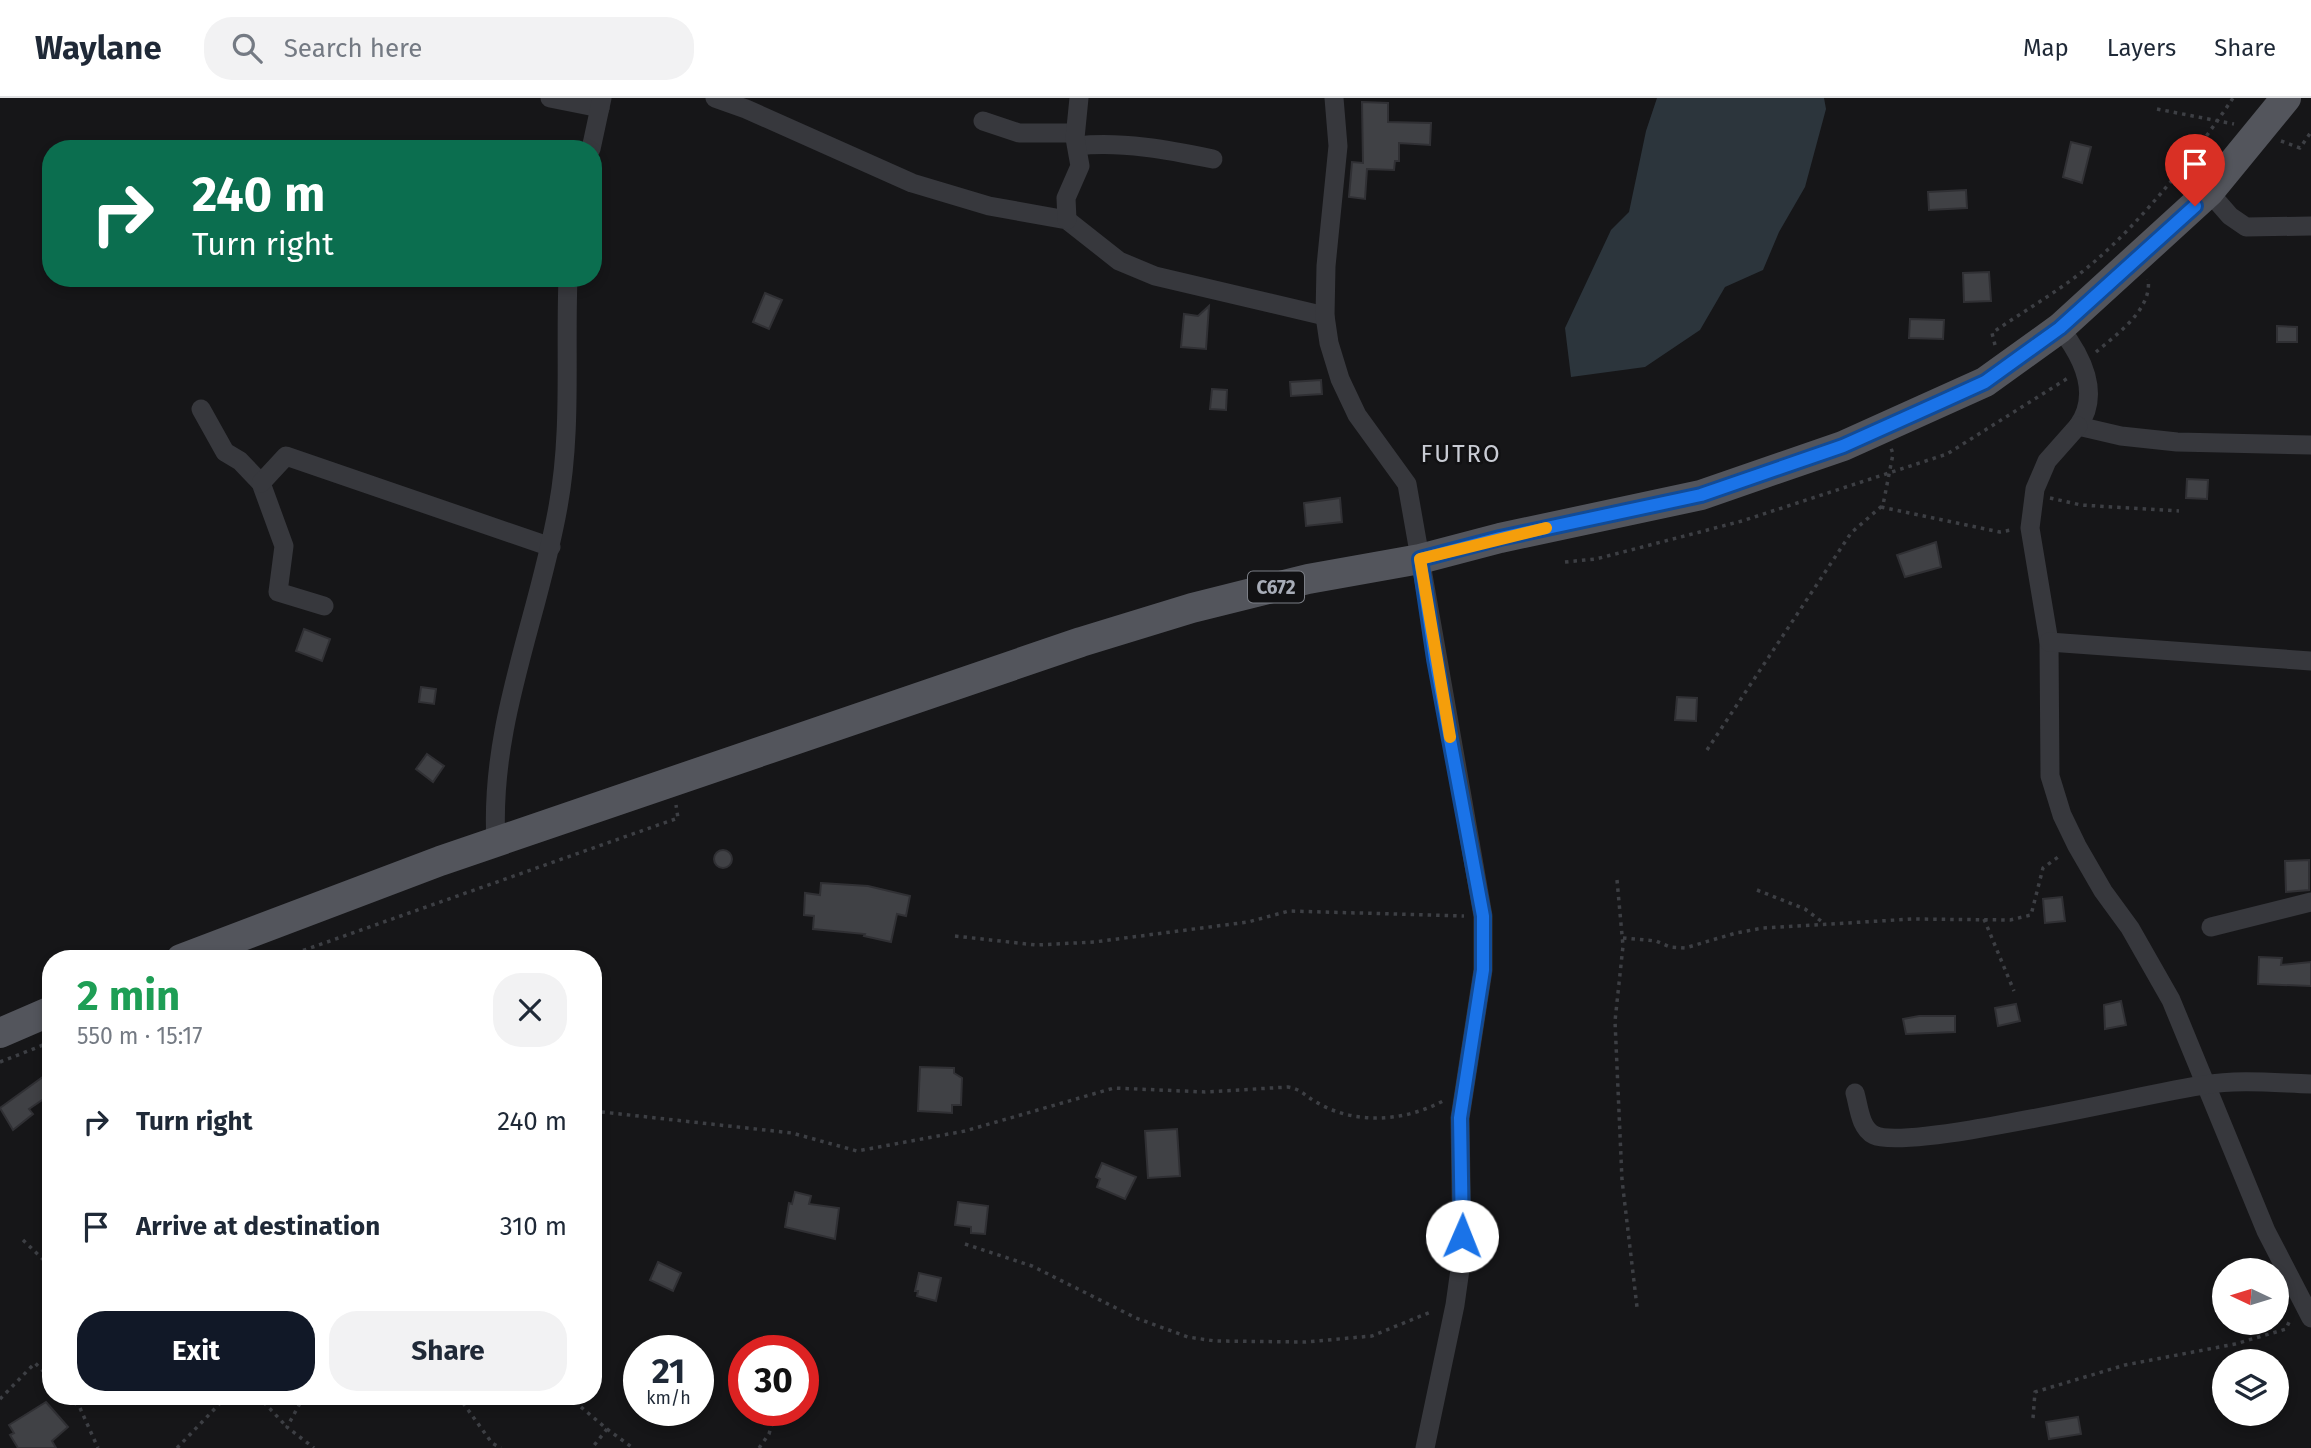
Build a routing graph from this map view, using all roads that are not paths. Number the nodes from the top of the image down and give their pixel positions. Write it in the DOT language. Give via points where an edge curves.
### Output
graph roads {
  1 [pos="550,98"];
  2 [pos="715,98"];
  3 [pos="1079,98"];
  4 [pos="1334,98"];
  5 [pos="2286,98"];
  6 [pos="601,103"];
  7 [pos="983,121"];
  8 [pos="1076,139"];
  9 [pos="593,140"];
  10 [pos="1213,159"];
  11 [pos="2210,192"];
  12 [pos="1067,220"];
  13 [pos="2311,226"];
  14 [pos="568,287"];
  15 [pos="1325,316"];
  16 [pos="2060,328"];
  17 [pos="201,409"];
  18 [pos="2077,426"];
  19 [pos="2311,445"];
  20 [pos="261,483"];
  21 [pos="551,547"];
  22 [pos="1420,559"];
  23 [pos="324,606"];
  24 [pos="2049,642"];
  25 [pos="2311,661"];
  26 [pos="496,842"];
  27 [pos="2311,902"];
  28 [pos="2211,927"];
  29 [pos="205,950"];
  30 [pos="42,1015"];
  31 [pos="0,1033"];
  32 [pos="2311,1084"];
  33 [pos="2204,1085"];
  34 [pos="1855,1093"];
  35 [pos="2311,1318"];
  36 [pos="1425,1448"];
  1 -- 6 [label="street"];
  2 -- 12 [label="street" via="912,183 989,206"];
  3 -- 8 [label="street"];
  4 -- 15 [label="street" via="1338,146"];
  5 -- 11 [label="main road, C672"];
  6 -- 9 [label="street"];
  7 -- 8 [label="street" via="1019,133"];
  8 -- 10 [label="street"];
  8 -- 12 [label="street" via="1080,166 1066,198"];
  11 -- 13 [label="street" via="2246,227"];
  11 -- 16 [label="main road, C672"];
  12 -- 15 [label="street" via="1119,261 1155,276"];
  14 -- 21 [label="street" via="566,447"];
  15 -- 22 [label="street" via="1329,343 1348,396 1407,484"];
  16 -- 18 [label="street" via="2086,374 2090,402"];
  16 -- 22 [label="main road, C672" via="1985,382 1774,472 1701,495"];
  17 -- 20 [label="street" via="225,452"];
  18 -- 19 [label="street" via="2177,442"];
  18 -- 24 [label="street" via="2047,461 2034,494 2030,528"];
  20 -- 21 [label="street" via="286,456"];
  20 -- 23 [label="street" via="284,546 278,592"];
  21 -- 26 [label="street" via="510,690 495,787"];
  22 -- 26 [label="main road, C672" via="1308,579 1192,608"];
  22 -- 36 [label="street" via="1483,916 1483,970 1460,1118 1462,1255"];
  24 -- 25 [label="street"];
  24 -- 33 [label="street" via="2050,776 2062,815 2171,1000"];
  26 -- 29 [label="main road, C672"];
  27 -- 28 [label="street"];
  30 -- 31 [label="main road"];
  32 -- 33 [label="street"];
  33 -- 34 [label="street" via="1889,1140 1871,1135 1862,1122"];
  33 -- 35 [label="street" via="2266,1231"];
}
